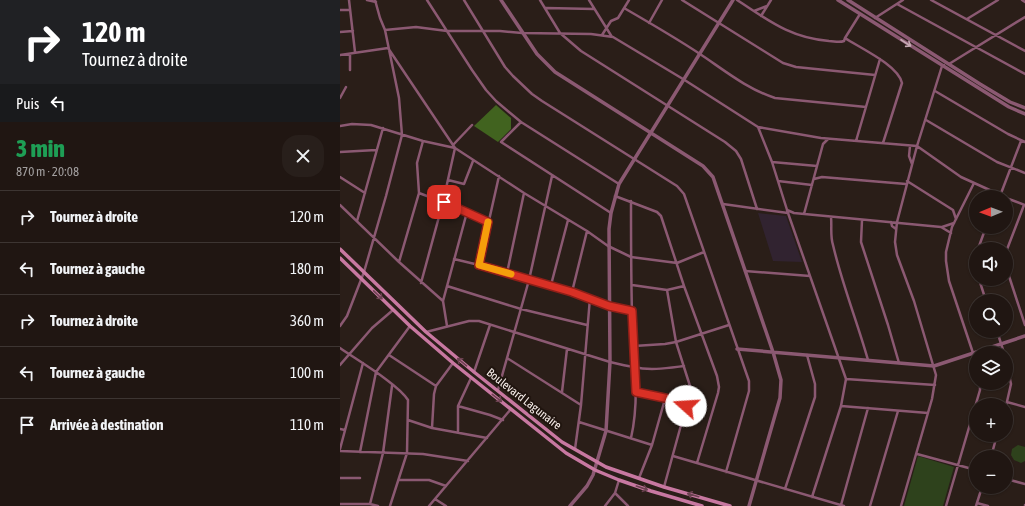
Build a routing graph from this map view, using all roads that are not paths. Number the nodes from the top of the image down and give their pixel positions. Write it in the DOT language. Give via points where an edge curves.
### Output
graph roads {
  1 [pos="349,0"];
  2 [pos="367,0"];
  3 [pos="427,0"];
  4 [pos="464,0"];
  5 [pos="501,0"];
  6 [pos="540,0"];
  7 [pos="588,0"];
  8 [pos="629,0"];
  9 [pos="662,0"];
  10 [pos="682,0"];
  11 [pos="732,0"];
  12 [pos="737,0"];
  13 [pos="771,0"];
  14 [pos="838,0"];
  15 [pos="848,0"];
  16 [pos="904,0"];
  17 [pos="931,0"];
  18 [pos="995,0"];
  19 [pos="1022,0"];
  20 [pos="375,1"];
  21 [pos="1025,2"];
  22 [pos="897,4"];
  23 [pos="767,6"];
  24 [pos="545,8"];
  25 [pos="624,8"];
  26 [pos="594,9"];
  27 [pos="340,10"];
  28 [pos="350,10"];
  29 [pos="754,11"];
  30 [pos="860,14"];
  31 [pos="761,16"];
  32 [pos="1025,17"];
  33 [pos="875,18"];
  34 [pos="966,19"];
  35 [pos="718,22"];
  36 [pos="649,23"];
  37 [pos="607,28"];
  38 [pos="385,30"];
  39 [pos="353,31"];
  40 [pos="447,31"];
  41 [pos="484,31"];
  42 [pos="340,32"];
  43 [pos="522,33"];
  44 [pos="560,33"];
  45 [pos="602,35"];
  46 [pos="995,35"];
  47 [pos="613,37"];
  48 [pos="845,38"];
  49 [pos="975,47"];
  50 [pos="388,48"];
  51 [pos="1025,51"];
  52 [pos="355,52"];
  53 [pos="699,53"];
  54 [pos="350,54"];
  55 [pos="340,55"];
  56 [pos="880,60"];
  57 [pos="949,64"];
  58 [pos="942,66"];
  59 [pos="350,70"];
  60 [pos="1025,74"];
  61 [pos="876,75"];
  62 [pos="683,79"];
  63 [pos="346,87"];
  64 [pos="935,91"];
  65 [pos="340,98"];
  66 [pos="666,105"];
  67 [pos="866,107"];
  68 [pos="1025,108"];
  69 [pos="1025,114"];
  70 [pos="926,120"];
  71 [pos="522,122"];
  72 [pos="472,125"];
  73 [pos="340,126"];
  74 [pos="758,127"];
  75 [pos="383,128"];
  76 [pos="651,132"];
  77 [pos="402,135"];
  78 [pos="820,138"];
  79 [pos="828,139"];
  80 [pos="423,141"];
  81 [pos="856,141"];
  82 [pos="1021,141"];
  83 [pos="1025,142"];
  84 [pos="883,143"];
  85 [pos="823,144"];
  86 [pos="910,146"];
  87 [pos="917,146"];
  88 [pos="453,147"];
  89 [pos="376,150"];
  90 [pos="340,152"];
  91 [pos="633,160"];
  92 [pos="473,161"];
  93 [pos="772,162"];
  94 [pos="912,165"];
  95 [pos="817,166"];
  96 [pos="1010,168"];
  97 [pos="816,173"];
  98 [pos="1025,174"];
  99 [pos="499,176"];
  100 [pos="552,176"];
  101 [pos="822,176"];
  102 [pos="340,178"];
  103 [pos="814,179"];
  104 [pos="448,180"];
  105 [pos="778,182"];
  106 [pos="907,183"];
  107 [pos="974,183"];
  108 [pos="618,184"];
  109 [pos="812,185"];
  110 [pos="988,190"];
  111 [pos="1002,190"];
  112 [pos="365,193"];
  113 [pos="419,193"];
  114 [pos="524,193"];
  115 [pos="616,196"];
  116 [pos="1013,200"];
  117 [pos="631,201"];
  118 [pos="444,202"];
  119 [pos="722,204"];
  120 [pos="340,205"];
  121 [pos="1025,205"];
  122 [pos="546,207"];
  123 [pos="757,209"];
  124 [pos="787,209"];
  125 [pos="953,210"];
  126 [pos="467,212"];
  127 [pos="960,212"];
  128 [pos="611,213"];
  129 [pos="788,213"];
  130 [pos="794,213"];
  131 [pos="804,214"];
  132 [pos="789,217"];
  133 [pos="831,217"];
  134 [pos="835,218"];
  135 [pos="568,220"];
  136 [pos="862,220"];
  137 [pos="357,221"];
  138 [pos="955,221"];
  139 [pos="488,222"];
  140 [pos="832,222"];
  141 [pos="891,222"];
  142 [pos="897,222"];
  143 [pos="941,227"];
  144 [pos="896,229"];
  145 [pos="587,231"];
  146 [pos="951,233"];
  147 [pos="374,238"];
  148 [pos="1010,242"];
  149 [pos="608,246"];
  150 [pos="340,249"];
  151 [pos="704,252"];
  152 [pos="631,257"];
  153 [pos="340,258"];
  154 [pos="454,259"];
  155 [pos="399,262"];
  156 [pos="677,263"];
  157 [pos="479,265"];
  158 [pos="745,271"];
  159 [pos="364,272"];
  160 [pos="507,273"];
  161 [pos="810,276"];
  162 [pos="361,279"];
  163 [pos="529,280"];
  164 [pos="422,283"];
  165 [pos="632,285"];
  166 [pos="447,286"];
  167 [pos="551,286"];
  168 [pos="684,286"];
  169 [pos="1012,286"];
  170 [pos="667,290"];
  171 [pos="572,292"];
  172 [pos="590,298"];
  173 [pos="443,301"];
  174 [pos="609,306"];
  175 [pos="521,309"];
  176 [pos="393,310"];
  177 [pos="632,311"];
  178 [pos="490,325"];
  179 [pos="587,325"];
  180 [pos="729,325"];
  181 [pos="1025,325"];
  182 [pos="340,326"];
  183 [pos="410,326"];
  184 [pos="447,326"];
  185 [pos="426,332"];
  186 [pos="514,333"];
  187 [pos="702,334"];
  188 [pos="1025,336"];
  189 [pos="999,338"];
  190 [pos="676,342"];
  191 [pos="1001,344"];
  192 [pos="634,346"];
  193 [pos="972,346"];
  194 [pos="995,346"];
  195 [pos="340,348"];
  196 [pos="567,349"];
  197 [pos="737,349"];
  198 [pos="773,352"];
  199 [pos="349,354"];
  200 [pos="389,355"];
  201 [pos="585,355"];
  202 [pos="807,355"];
  203 [pos="969,355"];
  204 [pos="507,358"];
  205 [pos="839,358"];
  206 [pos="868,360"];
  207 [pos="610,362"];
  208 [pos="362,363"];
  209 [pos="453,363"];
  210 [pos="899,363"];
  211 [pos="340,365"];
  212 [pos="684,366"];
  213 [pos="934,366"];
  214 [pos="634,368"];
  215 [pos="376,372"];
  216 [pos="474,372"];
  217 [pos="471,378"];
  218 [pos="846,379"];
  219 [pos="392,385"];
  220 [pos="934,385"];
  221 [pos="436,386"];
  222 [pos="498,390"];
  223 [pos="980,390"];
  224 [pos="562,392"];
  225 [pos="636,392"];
  226 [pos="666,399"];
  227 [pos="1013,404"];
  228 [pos="581,405"];
  229 [pos="458,406"];
  230 [pos="686,406"];
  231 [pos="841,406"];
  232 [pos="1025,407"];
  233 [pos="868,408"];
  234 [pos="511,409"];
  235 [pos="898,411"];
  236 [pos="928,413"];
  237 [pos="408,420"];
  238 [pos="503,420"];
  239 [pos="579,422"];
  240 [pos="432,428"];
  241 [pos="340,429"];
  242 [pos="345,430"];
  243 [pos="606,431"];
  244 [pos="458,432"];
  245 [pos="487,438"];
  246 [pos="631,438"];
  247 [pos="652,445"];
  248 [pos="340,450"];
  249 [pos="575,450"];
  250 [pos="360,452"];
  251 [pos="383,452"];
  252 [pos="407,453"];
  253 [pos="916,454"];
  254 [pos="673,456"];
  255 [pos="468,461"];
  256 [pos="597,463"];
  257 [pos="697,463"];
  258 [pos="959,465"];
  259 [pos="969,468"];
  260 [pos="595,470"];
  261 [pos="726,472"];
  262 [pos="340,478"];
  263 [pos="360,478"];
  264 [pos="639,479"];
  265 [pos="399,480"];
  266 [pos="619,480"];
  267 [pos="756,481"];
  268 [pos="1013,481"];
  269 [pos="1025,484"];
  270 [pos="446,486"];
  271 [pos="664,487"];
  272 [pos="785,489"];
  273 [pos="616,493"];
  274 [pos="980,494"];
  275 [pos="812,497"];
  276 [pos="436,499"];
  277 [pos="340,504"];
  278 [pos="370,504"];
  279 [pos="977,504"];
  280 [pos="378,506"];
  281 [pos="390,506"];
  282 [pos="429,506"];
  283 [pos="446,506"];
  284 [pos="570,506"];
  285 [pos="604,506"];
  286 [pos="628,506"];
  287 [pos="702,506"];
  288 [pos="730,506"];
  289 [pos="749,506"];
  290 [pos="842,506"];
  291 [pos="870,506"];
  292 [pos="901,506"];
  293 [pos="946,506"];
  294 [pos="988,506"];
  1 -- 28 [label="street"];
  2 -- 20 [label="street"];
  3 -- 40 [label="street"];
  4 -- 41 [label="street"];
  5 -- 43 [label="street"];
  6 -- 24 [label="street"];
  7 -- 26 [label="street"];
  8 -- 25 [label="street"];
  9 -- 36 [label="street"];
  10 -- 35 [label="street"];
  11 -- 35 [label="street"];
  12 -- 29 [label="street"];
  13 -- 23 [label="street"];
  14 -- 30 [label="street"];
  15 -- 33 [label="street"];
  16 -- 22 [label="street"];
  17 -- 34 [label="street"];
  18 -- 34 [label="street"];
  19 -- 21 [label="street"];
  20 -- 38 [label="street"];
  22 -- 33 [label="street"];
  22 -- 49 [label="street"];
  23 -- 29 [label="street"];
  23 -- 31 [label="street"];
  24 -- 26 [label="street"];
  24 -- 44 [label="street"];
  25 -- 36 [label="street"];
  25 -- 37 [label="street"];
  26 -- 37 [label="street"];
  27 -- 28 [label="street"];
  28 -- 39 [label="street"];
  29 -- 31 [label="street"];
  30 -- 48 [label="street"];
  30 -- 58 [label="street, one-way"];
  31 -- 48 [label="street" via="794,34 826,41 841,42"];
  32 -- 46 [label="street"];
  33 -- 57 [label="street"];
  34 -- 46 [label="street"];
  35 -- 53 [label="street"];
  35 -- 61 [label="street" via="783,63 796,67"];
  36 -- 53 [label="street"];
  37 -- 45 [label="street"];
  37 -- 47 [label="street"];
  38 -- 40 [label="street" via="416,27"];
  38 -- 50 [label="street"];
  39 -- 42 [label="street"];
  39 -- 52 [label="street"];
  40 -- 41 [label="street"];
  40 -- 71 [label="street" via="486,90"];
  41 -- 43 [label="street"];
  41 -- 91 [label="street" via="505,67 532,94"];
  43 -- 44 [label="street"];
  43 -- 76 [label="street" via="543,62 555,72"];
  44 -- 45 [label="street"];
  44 -- 66 [label="street" via="581,51"];
  45 -- 47 [label="street"];
  46 -- 49 [label="street"];
  46 -- 51 [label="street"];
  47 -- 62 [label="street"];
  48 -- 56 [label="street"];
  49 -- 57 [label="street"];
  49 -- 60 [label="street"];
  50 -- 52 [label="street"];
  50 -- 77 [label="street" via="399,98"];
  50 -- 88 [label="street"];
  52 -- 54 [label="street"];
  53 -- 62 [label="street"];
  53 -- 67 [label="street" via="762,94 775,98"];
  54 -- 55 [label="street"];
  54 -- 59 [label="street"];
  56 -- 61 [label="street"];
  56 -- 84 [label="street" via="895,70 902,83"];
  57 -- 58 [label="street"];
  57 -- 68 [label="street"];
  58 -- 64 [label="street"];
  58 -- 69 [label="street"];
  61 -- 67 [label="street"];
  62 -- 66 [label="street"];
  62 -- 74 [label="street"];
  63 -- 65 [label="street"];
  64 -- 70 [label="street"];
  64 -- 82 [label="street"];
  66 -- 76 [label="street"];
  66 -- 123 [label="street" via="726,142 736,151 743,163"];
  67 -- 81 [label="street"];
  70 -- 87 [label="street"];
  70 -- 96 [label="street"];
  71 -- 100 [label="street" via="501,142"];
  71 -- 108 [label="street"];
  72 -- 88 [label="street"];
  73 -- 75 [label="street" via="362,124"];
  74 -- 78 [label="street"];
  74 -- 93 [label="street"];
  75 -- 77 [label="street"];
  75 -- 89 [label="street"];
  76 -- 91 [label="street"];
  76 -- 119 [label="street" via="706,169 713,177"];
  77 -- 80 [label="street"];
  77 -- 147 [label="street"];
  78 -- 79 [label="street"];
  78 -- 85 [label="street"];
  79 -- 81 [label="street"];
  79 -- 85 [label="street"];
  80 -- 88 [label="street"];
  80 -- 113 [label="street" via="417,163"];
  81 -- 84 [label="street"];
  82 -- 83 [label="street"];
  82 -- 96 [label="street"];
  84 -- 86 [label="street"];
  85 -- 95 [label="street"];
  86 -- 87 [label="street"];
  86 -- 94 [label="street" via="909,156"];
  87 -- 94 [label="street"];
  87 -- 107 [label="street" via="956,174"];
  88 -- 92 [label="street"];
  88 -- 104 [label="street"];
  89 -- 90 [label="street"];
  89 -- 112 [label="street"];
  91 -- 108 [label="street"];
  91 -- 151 [label="street" via="681,190 687,200"];
  92 -- 99 [label="street"];
  92 -- 104 [label="street" via="464,184"];
  93 -- 95 [label="street"];
  93 -- 105 [label="street"];
  94 -- 106 [label="street"];
  95 -- 97 [label="street"];
  96 -- 98 [label="street"];
  96 -- 111 [label="street"];
  97 -- 101 [label="street"];
  97 -- 103 [label="street"];
  99 -- 114 [label="street"];
  99 -- 139 [label="street"];
  100 -- 122 [label="street"];
  100 -- 128 [label="street"];
  101 -- 103 [label="street"];
  101 -- 106 [label="street"];
  102 -- 112 [label="street"];
  103 -- 109 [label="street"];
  104 -- 118 [label="street"];
  105 -- 109 [label="street"];
  105 -- 124 [label="street"];
  106 -- 125 [label="street"];
  106 -- 142 [label="street"];
  107 -- 110 [label="street"];
  107 -- 127 [label="street"];
  108 -- 115 [label="street"];
  109 -- 131 [label="street"];
  112 -- 137 [label="street"];
  113 -- 118 [label="street"];
  113 -- 155 [label="street"];
  114 -- 122 [label="street"];
  114 -- 160 [label="street"];
  115 -- 117 [label="street"];
  115 -- 128 [label="street"];
  116 -- 121 [label="street"];
  117 -- 152 [label="street"];
  117 -- 156 [label="street" via="661,216"];
  118 -- 126 [label="street"];
  118 -- 164 [label="street"];
  119 -- 123 [label="street"];
  119 -- 158 [label="street"];
  120 -- 137 [label="street"];
  121 -- 148 [label="street"];
  122 -- 135 [label="street"];
  122 -- 163 [label="street"];
  123 -- 129 [label="street"];
  124 -- 129 [label="street"];
  124 -- 130 [label="street"];
  125 -- 127 [label="street"];
  125 -- 138 [label="street"];
  126 -- 139 [label="street"];
  126 -- 154 [label="street"];
  127 -- 138 [label="street"];
  128 -- 149 [label="street"];
  129 -- 132 [label="street"];
  130 -- 131 [label="street"];
  130 -- 132 [label="street"];
  131 -- 133 [label="street"];
  132 -- 161 [label="street"];
  133 -- 134 [label="street"];
  133 -- 140 [label="street"];
  134 -- 136 [label="street"];
  134 -- 140 [label="street"];
  135 -- 145 [label="street"];
  135 -- 167 [label="street"];
  136 -- 141 [label="street"];
  136 -- 210 [label="street" via="861,242"];
  137 -- 147 [label="street"];
  138 -- 143 [label="street"];
  138 -- 146 [label="street"];
  139 -- 157 [label="street"];
  140 -- 206 [label="street" via="832,245"];
  141 -- 142 [label="street"];
  141 -- 144 [label="street"];
  142 -- 143 [label="street"];
  142 -- 144 [label="street"];
  143 -- 146 [label="street"];
  144 -- 213 [label="street" via="897,255"];
  145 -- 149 [label="street"];
  145 -- 171 [label="street"];
  146 -- 193 [label="street" via="946,252 947,270"];
  147 -- 155 [label="street"];
  147 -- 159 [label="street"];
  149 -- 152 [label="street"];
  149 -- 174 [label="street"];
  150 -- 159 [label="main road, Boulevard Lagunaire"];
  151 -- 156 [label="street"];
  151 -- 180 [label="street"];
  152 -- 156 [label="street"];
  152 -- 165 [label="street"];
  153 -- 162 [label="main road, Boulevard Lagunaire"];
  154 -- 157 [label="street"];
  154 -- 166 [label="street"];
  155 -- 164 [label="street"];
  156 -- 168 [label="street"];
  157 -- 160 [label="street"];
  158 -- 161 [label="street"];
  158 -- 198 [label="street"];
  159 -- 162 [label="street"];
  159 -- 185 [label="main road, Boulevard Lagunaire"];
  160 -- 163 [label="street"];
  161 -- 205 [label="street"];
  162 -- 176 [label="main road, Boulevard Lagunaire, one-way"];
  162 -- 182 [label="street" via="347,316"];
  163 -- 167 [label="street"];
  163 -- 175 [label="street"];
  164 -- 173 [label="street"];
  165 -- 170 [label="street"];
  165 -- 177 [label="street"];
  166 -- 173 [label="street"];
  166 -- 175 [label="street"];
  167 -- 171 [label="street"];
  168 -- 170 [label="street"];
  168 -- 187 [label="street"];
  169 -- 181 [label="street"];
  170 -- 190 [label="street"];
  171 -- 172 [label="street"];
  172 -- 174 [label="street"];
  172 -- 179 [label="street"];
  173 -- 184 [label="street"];
  174 -- 177 [label="street"];
  174 -- 207 [label="street"];
  175 -- 179 [label="street"];
  175 -- 186 [label="street"];
  176 -- 183 [label="main road, Boulevard Lagunaire"];
  176 -- 199 [label="street" via="372,328"];
  177 -- 192 [label="street"];
  178 -- 184 [label="street" via="469,321"];
  178 -- 186 [label="street"];
  178 -- 216 [label="street"];
  179 -- 201 [label="street"];
  180 -- 187 [label="street"];
  180 -- 197 [label="street"];
  183 -- 200 [label="street"];
  183 -- 209 [label="main road, Boulevard Lagunaire"];
  184 -- 185 [label="street"];
  216 -- 185 [label="main road, Boulevard Lagunaire, one-way"];
  186 -- 196 [label="street"];
  186 -- 204 [label="street"];
  187 -- 190 [label="street"];
  187 -- 257 [label="street" via="719,387"];
  188 -- 191 [label="street"];
  189 -- 191 [label="street"];
  190 -- 192 [label="street"];
  190 -- 212 [label="street"];
  191 -- 194 [label="street"];
  192 -- 214 [label="street"];
  195 -- 199 [label="street"];
  196 -- 201 [label="street"];
  196 -- 224 [label="street"];
  197 -- 198 [label="street"];
  197 -- 261 [label="street" via="749,386"];
  198 -- 202 [label="street"];
  198 -- 267 [label="street" via="781,380 780,398"];
  199 -- 208 [label="street"];
  199 -- 211 [label="street"];
  200 -- 215 [label="street"];
  200 -- 221 [label="street"];
  201 -- 207 [label="street"];
  201 -- 228 [label="street"];
  202 -- 205 [label="street"];
  202 -- 272 [label="street" via="814,379 815,397"];
  203 -- 213 [label="street"];
  204 -- 222 [label="street"];
  204 -- 224 [label="street"];
  205 -- 206 [label="street"];
  205 -- 218 [label="street"];
  206 -- 210 [label="street"];
  207 -- 214 [label="street"];
  207 -- 243 [label="street"];
  208 -- 215 [label="street"];
  208 -- 242 [label="street"];
  209 -- 217 [label="main road, Boulevard Lagunaire"];
  209 -- 221 [label="street"];
  210 -- 213 [label="street"];
  212 -- 214 [label="street" via="662,369"];
  212 -- 230 [label="street" via="690,386"];
  213 -- 220 [label="street"];
  214 -- 225 [label="street"];
  215 -- 219 [label="street"];
  215 -- 250 [label="street"];
  216 -- 222 [label="main road, Boulevard Lagunaire"];
  217 -- 229 [label="street"];
  217 -- 234 [label="main road, Boulevard Lagunaire, one-way"];
  218 -- 220 [label="street"];
  218 -- 231 [label="street"];
  219 -- 237 [label="street" via="408,400"];
  219 -- 251 [label="street"];
  220 -- 236 [label="street"];
  221 -- 240 [label="street"];
  222 -- 249 [label="main road, Boulevard Lagunaire"];
  223 -- 258 [label="street"];
  224 -- 228 [label="street"];
  225 -- 226 [label="street"];
  225 -- 246 [label="street"];
  226 -- 230 [label="street" via="679,401"];
  226 -- 247 [label="street"];
  227 -- 232 [label="street"];
  228 -- 239 [label="street"];
  229 -- 238 [label="street"];
  229 -- 244 [label="street"];
  230 -- 254 [label="street"];
  231 -- 233 [label="street"];
  231 -- 275 [label="street"];
  233 -- 235 [label="street"];
  233 -- 290 [label="street"];
  234 -- 238 [label="street"];
  234 -- 260 [label="main road, Boulevard Lagunaire" via="566,453"];
  235 -- 236 [label="street"];
  235 -- 291 [label="street"];
  236 -- 253 [label="street"];
  237 -- 240 [label="street"];
  237 -- 252 [label="street"];
  238 -- 245 [label="street"];
  239 -- 243 [label="street"];
  239 -- 249 [label="street"];
  240 -- 244 [label="street"];
  241 -- 242 [label="street"];
  242 -- 248 [label="street"];
  243 -- 246 [label="street"];
  243 -- 256 [label="street"];
  244 -- 245 [label="street"];
  245 -- 255 [label="street"];
  246 -- 247 [label="street"];
  247 -- 264 [label="street"];
  248 -- 250 [label="street"];
  249 -- 256 [label="main road, Boulevard Lagunaire"];
  250 -- 251 [label="street"];
  251 -- 252 [label="street"];
  251 -- 278 [label="street"];
  252 -- 255 [label="street"];
  252 -- 265 [label="street"];
  253 -- 258 [label="street"];
  253 -- 292 [label="street"];
  254 -- 257 [label="street"];
  254 -- 271 [label="street"];
  255 -- 270 [label="street"];
  256 -- 260 [label="street"];
  256 -- 264 [label="main road, Boulevard Lagunaire"];
  257 -- 261 [label="street"];
  258 -- 259 [label="street"];
  258 -- 293 [label="street"];
  260 -- 266 [label="main road, Boulevard Lagunaire"];
  260 -- 284 [label="street" via="587,486"];
  261 -- 267 [label="street"];
  262 -- 263 [label="street"];
  264 -- 271 [label="main road, Boulevard Lagunaire"];
  265 -- 270 [label="street" via="429,480"];
  265 -- 281 [label="street"];
  266 -- 273 [label="street"];
  266 -- 287 [label="main road, Boulevard Lagunaire, one-way"];
  267 -- 272 [label="street"];
  267 -- 289 [label="street"];
  268 -- 269 [label="street"];
  270 -- 276 [label="street"];
  288 -- 271 [label="main road, Boulevard Lagunaire, one-way"];
  272 -- 275 [label="street"];
  273 -- 285 [label="street"];
  273 -- 286 [label="street"];
  274 -- 279 [label="street"];
  275 -- 290 [label="street"];
  276 -- 282 [label="street"];
  276 -- 283 [label="street"];
  277 -- 278 [label="street"];
  278 -- 280 [label="street"];
  279 -- 294 [label="street"];
}
